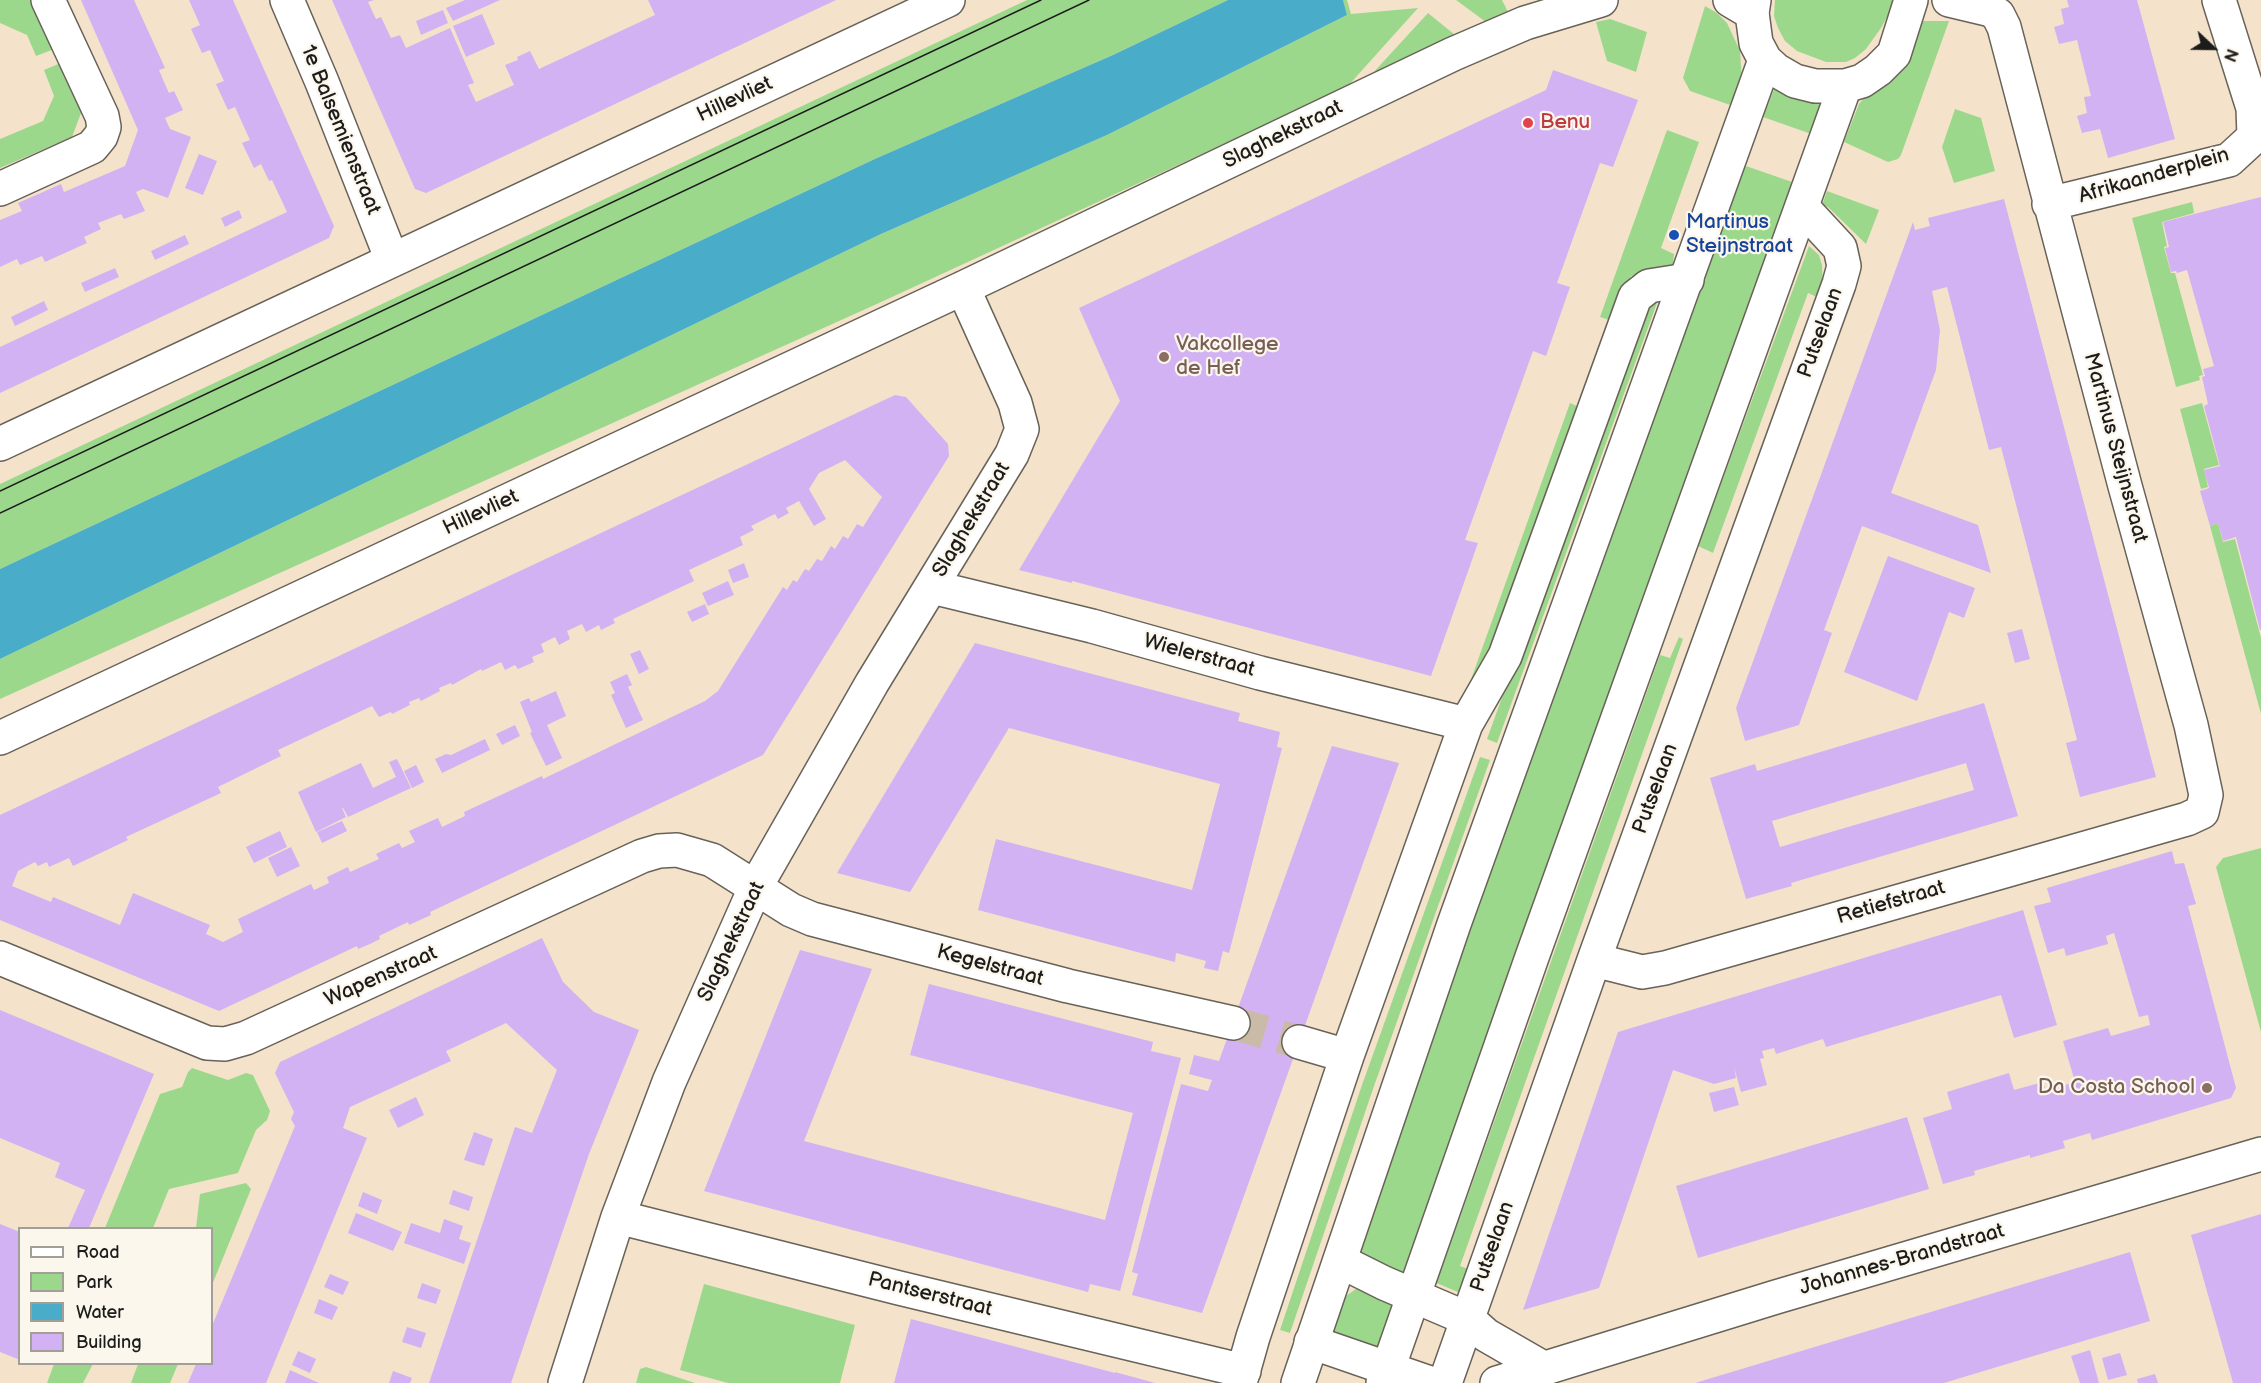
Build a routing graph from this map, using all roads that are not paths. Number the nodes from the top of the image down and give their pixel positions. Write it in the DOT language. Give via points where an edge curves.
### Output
graph roads {
  1 [pos="48,0"];
  2 [pos="287,0"];
  3 [pos="948,0"];
  4 [pos="1601,0"];
  5 [pos="1911,0"];
  6 [pos="2219,0"];
  7 [pos="1957,1"];
  8 [pos="1746,4"];
  9 [pos="1765,60"];
  10 [pos="1845,86"];
  11 [pos="0,189"];
  12 [pos="2049,204"];
  13 [pos="1803,208"];
  14 [pos="392,260"];
  15 [pos="1687,279"];
  16 [pos="963,288"];
  17 [pos="0,444"];
  18 [pos="932,587"];
  19 [pos="1466,724"];
  20 [pos="0,738"];
  21 [pos="2187,819"];
  22 [pos="756,886"];
  23 [pos="0,958"];
  24 [pos="1594,960"];
  25 [pos="1233,1023"];
  26 [pos="1299,1042"];
  27 [pos="1347,1056"];
  28 [pos="2261,1154"];
  29 [pos="618,1216"];
  30 [pos="1340,1261"];
  31 [pos="1414,1296"];
  32 [pos="1468,1318"];
  33 [pos="1311,1342"];
  34 [pos="1545,1369"];
  35 [pos="1385,1376"];
  36 [pos="1242,1377"];
  37 [pos="565,1383"];
  38 [pos="1298,1383"];
  39 [pos="1430,1383"];
  40 [pos="1446,1383"];
  41 [pos="1497,1383"];
  1 -- 11 [label="street" via="104,127 92,147"];
  2 -- 14 [label="street, 1e Balsemienstraat"];
  3 -- 14 [label="street, Hillevliet"];
  4 -- 16 [label="street, Slaghekstraat" via="1525,23 1453,54"];
  5 -- 10 [label="street" via="1894,54 1862,81"];
  6 -- 12 [label="street, Afrikaanderplein" via="2253,108 2254,137 2229,160"];
  7 -- 12 [label="street, Martinus Steijnstraat" via="1991,10 2004,27"];
  8 -- 9 [label="street" via="1756,43"];
  9 -- 10 [label="street" via="1795,81"];
  9 -- 15 [label="street"];
  10 -- 13 [label="street"];
  12 -- 21 [label="street, Martinus Steijnstraat" via="2194,737 2206,795 2202,812"];
  13 -- 24 [label="street, Putselaan" via="1840,248 1844,266 1839,284"];
  13 -- 31 [label="street" via="1532,957"];
  14 -- 17 [label="street, Hillevliet"];
  15 -- 19 [label="street" via="1649,286 1635,297 1505,656"];
  15 -- 30 [label="street" via="1454,924"];
  16 -- 18 [label="street, Slaghekstraat" via="1015,403 1022,429 1012,454"];
  16 -- 20 [label="street, Hillevliet"];
  18 -- 19 [label="street, Wielerstraat"];
  18 -- 22 [label="street, Slaghekstraat" via="872,683"];
  19 -- 27 [label="street"];
  21 -- 24 [label="street, Retiefstraat" via="1665,969 1642,972"];
  22 -- 23 [label="street, Wapenstraat" via="699,855 659,851 246,1038 225,1044 207,1043"];
  22 -- 25 [label="street, Kegelstraat" via="812,919 1068,986"];
  22 -- 29 [label="street, Slaghekstraat" via="669,1082"];
  24 -- 32 [label="street, Putselaan"];
  26 -- 27 [label="street"];
  27 -- 36 [label="street"];
  28 -- 34 [label="street, Johannes-Brandstraat"];
  29 -- 36 [label="street, Pantserstraat"];
  29 -- 37 [label="street, Slaghekstraat"];
  30 -- 31 [label="street"];
  30 -- 33 [label="street"];
  31 -- 32 [label="street"];
  31 -- 35 [label="street"];
  32 -- 34 [label="street" via="1486,1335"];
  32 -- 40 [label="street, Putselaan"];
  33 -- 35 [label="street"];
  33 -- 38 [label="street"];
  34 -- 41 [label="street, Johannes-Brandstraat"];
  35 -- 39 [label="street"];
}
